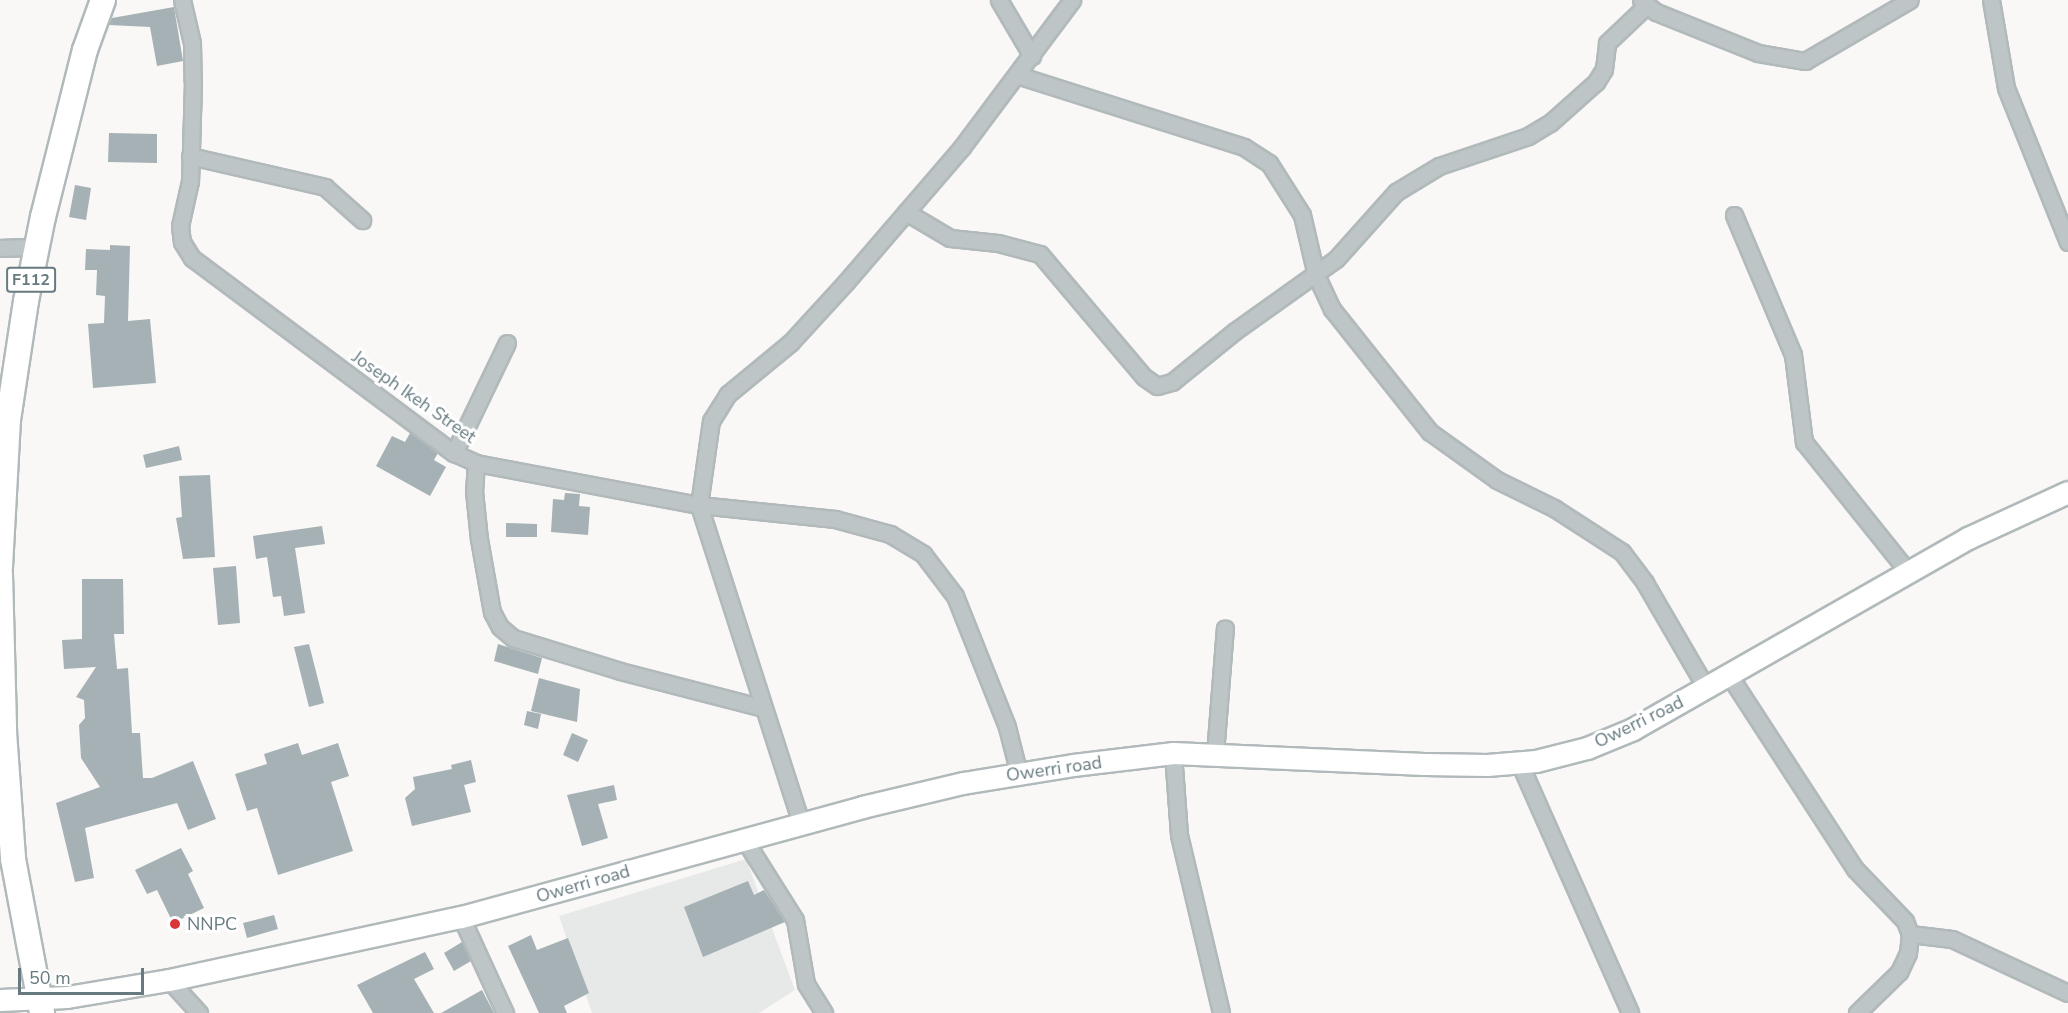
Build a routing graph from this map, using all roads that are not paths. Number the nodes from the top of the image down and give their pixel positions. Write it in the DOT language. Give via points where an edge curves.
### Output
graph roads {
  1 [pos="103,0"];
  2 [pos="182,0"];
  3 [pos="999,0"];
  4 [pos="1072,0"];
  5 [pos="1910,0"];
  6 [pos="1991,0"];
  7 [pos="1643,3"];
  8 [pos="1032,56"];
  9 [pos="1017,75"];
  10 [pos="190,156"];
  11 [pos="906,212"];
  12 [pos="1734,215"];
  13 [pos="362,220"];
  14 [pos="2068,242"];
  15 [pos="37,247"];
  16 [pos="0,248"];
  17 [pos="1316,275"];
  18 [pos="507,343"];
  19 [pos="454,453"];
  20 [pos="476,463"];
  21 [pos="2068,492"];
  22 [pos="699,506"];
  23 [pos="0,567"];
  24 [pos="1908,572"];
  25 [pos="0,574"];
  26 [pos="1225,628"];
  27 [pos="1730,675"];
  28 [pos="1706,688"];
  29 [pos="763,708"];
  30 [pos="1173,753"];
  31 [pos="1215,754"];
  32 [pos="1519,762"];
  33 [pos="1019,774"];
  34 [pos="801,823"];
  35 [pos="744,839"];
  36 [pos="461,917"];
  37 [pos="1910,934"];
  38 [pos="169,980"];
  39 [pos="2068,993"];
  40 [pos="0,1000"];
  41 [pos="40,1005"];
  42 [pos="199,1013"];
  43 [pos="505,1013"];
  44 [pos="824,1013"];
  45 [pos="1221,1013"];
  46 [pos="1630,1013"];
  47 [pos="1857,1013"];
  1 -- 15 [label="main road, F112" via="85,50"];
  2 -- 10 [label="street" via="192,43"];
  3 -- 8 [label="street"];
  4 -- 8 [label="street"];
  5 -- 7 [label="street" via="1804,62 1758,54"];
  6 -- 14 [label="street" via="2006,88"];
  7 -- 17 [label="street" via="1607,43 1604,69 1596,82 1550,123 1528,136 1419,176 1396,192 1348,247"];
  8 -- 9 [label="street"];
  9 -- 11 [label="street"];
  9 -- 17 [label="street" via="1224,140 1269,163 1302,215"];
  10 -- 13 [label="street" via="325,187"];
  10 -- 19 [label="street, Joseph Ikeh Street" via="190,181 180,226 182,242 192,258"];
  11 -- 17 [label="street" via="950,238 998,243 1040,254 1144,377 1157,386 1172,382 1235,331"];
  11 -- 22 [label="street" via="791,342 728,394 711,421"];
  12 -- 24 [label="street" via="1793,355 1804,442"];
  15 -- 16 [label="street"];
  15 -- 23 [label="main road, F112" via="8,420"];
  17 -- 28 [label="street" via="1332,309 1430,432 1497,480 1554,508 1622,552 1645,583"];
  18 -- 19 [label="street"];
  19 -- 20 [label="street, Joseph Ikeh Street"];
  20 -- 22 [label="street, Joseph Ikeh Street"];
  20 -- 29 [label="street" via="474,491 479,539 492,612 500,627 513,638 620,671"];
  21 -- 24 [label="main road, Owerri road" via="1968,538"];
  22 -- 29 [label="street"];
  22 -- 33 [label="street, Joseph Ikeh Street" via="835,519 890,534 923,554 955,596 1006,727"];
  24 -- 27 [label="main road, Owerri road"];
  25 -- 41 [label="main road" via="4,732 13,859"];
  26 -- 31 [label="street"];
  27 -- 28 [label="main road, Owerri road"];
  27 -- 37 [label="street" via="1855,869 1905,921"];
  28 -- 32 [label="main road, Owerri road" via="1633,729 1587,748"];
  29 -- 34 [label="street"];
  30 -- 31 [label="main road, Owerri road"];
  30 -- 33 [label="main road, Owerri road"];
  30 -- 45 [label="street" via="1179,835"];
  31 -- 32 [label="main road, Owerri road" via="1435,764"];
  32 -- 46 [label="street"];
  33 -- 34 [label="main road, Owerri road" via="963,783"];
  34 -- 35 [label="main road, Owerri road"];
  35 -- 36 [label="main road, Owerri road"];
  35 -- 44 [label="street" via="795,920 806,984"];
  36 -- 38 [label="main road, Owerri road"];
  36 -- 43 [label="street"];
  37 -- 39 [label="street" via="1952,939"];
  37 -- 47 [label="street" via="1908,953 1899,972"];
  38 -- 41 [label="main road, Owerri road"];
  38 -- 42 [label="street"];
  40 -- 41 [label="main road, Owerri road"];
}
